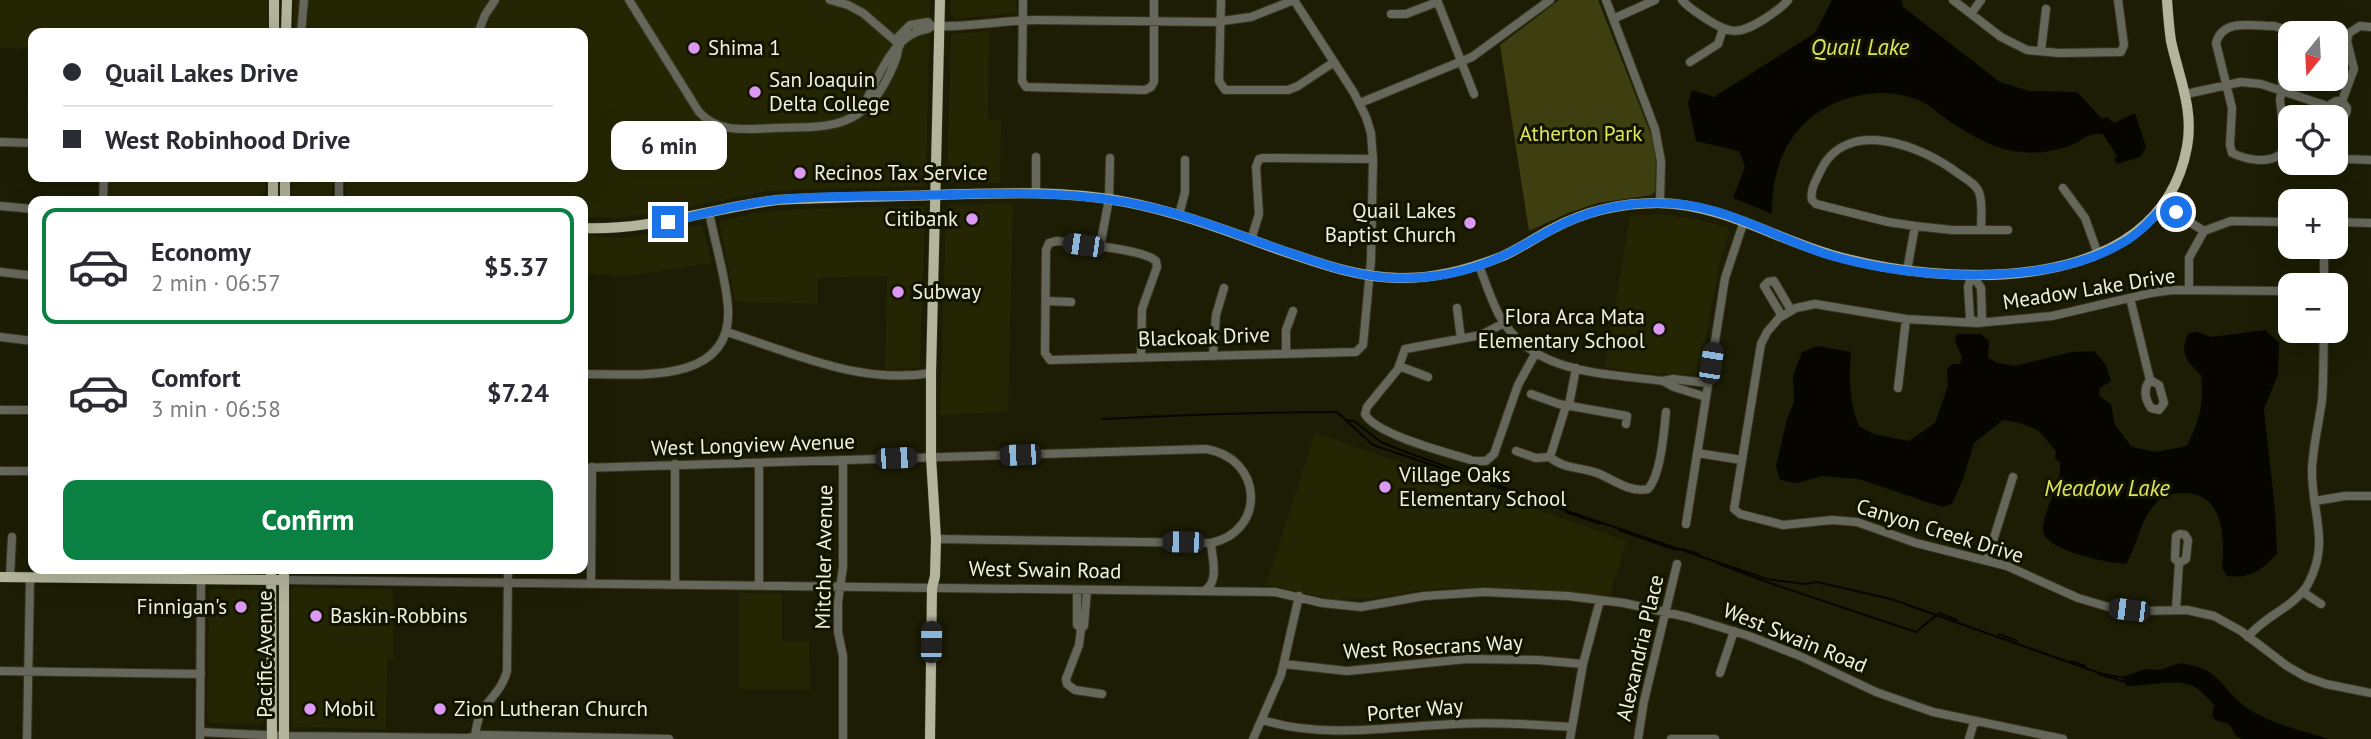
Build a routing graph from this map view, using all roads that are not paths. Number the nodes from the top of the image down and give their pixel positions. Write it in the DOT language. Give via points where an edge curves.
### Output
graph roads {
  1 [pos="274,0"];
  2 [pos="287,0"];
  3 [pos="304,0"];
  4 [pos="495,0"];
  5 [pos="629,0"];
  6 [pos="830,0"];
  7 [pos="940,0"];
  8 [pos="1023,0"];
  9 [pos="1154,0"];
  10 [pos="1221,0"];
  11 [pos="1294,0"];
  12 [pos="1532,0"];
  13 [pos="1550,0"];
  14 [pos="1605,0"];
  15 [pos="1655,0"];
  16 [pos="1682,0"];
  17 [pos="1788,0"];
  18 [pos="1953,0"];
  19 [pos="1980,0"];
  20 [pos="2118,0"];
  21 [pos="2167,0"];
  22 [pos="1437,1"];
  23 [pos="2046,9"];
  24 [pos="1536,10"];
  25 [pos="1391,14"];
  26 [pos="1971,14"];
  27 [pos="1613,19"];
  28 [pos="1023,20"];
  29 [pos="1153,22"];
  30 [pos="1220,22"];
  31 [pos="935,26"];
  32 [pos="2371,27"];
  33 [pos="274,28"];
  34 [pos="286,28"];
  35 [pos="301,28"];
  36 [pos="480,28"];
  37 [pos="1723,29"];
  38 [pos="900,45"];
  39 [pos="2042,51"];
  40 [pos="1334,62"];
  41 [pos="1461,62"];
  42 [pos="1690,62"];
  43 [pos="2227,84"];
  44 [pos="2281,92"];
  45 [pos="1474,94"];
  46 [pos="2186,94"];
  47 [pos="2342,101"];
  48 [pos="1360,103"];
  49 [pos="2323,105"];
  50 [pos="2331,105"];
  51 [pos="2346,105"];
  52 [pos="0,142"];
  53 [pos="28,143"];
  54 [pos="1037,157"];
  55 [pos="1110,158"];
  56 [pos="1373,159"];
  57 [pos="2348,159"];
  58 [pos="1185,160"];
  59 [pos="2371,160"];
  60 [pos="2063,188"];
  61 [pos="1036,193"];
  62 [pos="936,195"];
  63 [pos="1109,199"];
  64 [pos="1660,203"];
  65 [pos="0,206"];
  66 [pos="2164,206"];
  67 [pos="28,209"];
  68 [pos="709,212"];
  69 [pos="1179,215"];
  70 [pos="1744,220"];
  71 [pos="2278,222"];
  72 [pos="2348,222"];
  73 [pos="2371,223"];
  74 [pos="1915,226"];
  75 [pos="588,228"];
  76 [pos="1981,230"];
  77 [pos="2008,230"];
  78 [pos="2204,231"];
  79 [pos="1251,240"];
  80 [pos="1100,247"];
  81 [pos="2098,254"];
  82 [pos="1479,265"];
  83 [pos="1907,271"];
  84 [pos="0,272"];
  85 [pos="1972,274"];
  86 [pos="28,275"];
  87 [pos="1370,276"];
  88 [pos="1224,288"];
  89 [pos="2189,290"];
  90 [pos="2278,291"];
  91 [pos="2130,298"];
  92 [pos="1046,301"];
  93 [pos="1071,302"];
  94 [pos="1457,308"];
  95 [pos="1791,310"];
  96 [pos="1293,311"];
  97 [pos="1782,316"];
  98 [pos="1906,319"];
  99 [pos="1504,323"];
  100 [pos="1976,323"];
  101 [pos="727,332"];
  102 [pos="0,337"];
  103 [pos="1461,339"];
  104 [pos="28,340"];
  105 [pos="2323,343"];
  106 [pos="1286,352"];
  107 [pos="1535,354"];
  108 [pos="1213,355"];
  109 [pos="1141,356"];
  110 [pos="1399,366"];
  111 [pos="1576,368"];
  112 [pos="931,373"];
  113 [pos="588,374"];
  114 [pos="1428,377"];
  115 [pos="2150,380"];
  116 [pos="1663,381"];
  117 [pos="1708,383"];
  118 [pos="1898,388"];
  119 [pos="1531,394"];
  120 [pos="1706,397"];
  121 [pos="1569,405"];
  122 [pos="0,410"];
  123 [pos="28,411"];
  124 [pos="1666,412"];
  125 [pos="1626,424"];
  126 [pos="1516,451"];
  127 [pos="1697,453"];
  128 [pos="931,457"];
  129 [pos="1550,457"];
  130 [pos="843,460"];
  131 [pos="1742,460"];
  132 [pos="759,463"];
  133 [pos="675,464"];
  134 [pos="588,467"];
  135 [pos="0,471"];
  136 [pos="28,471"];
  137 [pos="2013,477"];
  138 [pos="932,482"];
  139 [pos="588,496"];
  140 [pos="2371,496"];
  141 [pos="2315,501"];
  142 [pos="1686,524"];
  143 [pos="12,537"];
  144 [pos="936,539"];
  145 [pos="1211,542"];
  146 [pos="1987,560"];
  147 [pos="2179,563"];
  148 [pos="1677,564"];
  149 [pos="83,574"];
  150 [pos="155,574"];
  151 [pos="228,574"];
  152 [pos="271,574"];
  153 [pos="284,574"];
  154 [pos="424,574"];
  155 [pos="508,574"];
  156 [pos="5,577"];
  157 [pos="30,578"];
  158 [pos="201,580"];
  159 [pos="227,580"];
  160 [pos="424,581"];
  161 [pos="507,582"];
  162 [pos="591,583"];
  163 [pos="675,584"];
  164 [pos="759,586"];
  165 [pos="840,587"];
  166 [pos="932,588"];
  167 [pos="1082,590"];
  168 [pos="1203,592"];
  169 [pos="2303,592"];
  170 [pos="1299,596"];
  171 [pos="1600,600"];
  172 [pos="2321,604"];
  173 [pos="2176,610"];
  174 [pos="1667,612"];
  175 [pos="1734,631"];
  176 [pos="2248,637"];
  177 [pos="1284,664"];
  178 [pos="1583,664"];
  179 [pos="0,671"];
  180 [pos="28,671"];
  181 [pos="1720,673"];
  182 [pos="201,674"];
  183 [pos="2371,693"];
  184 [pos="1102,694"];
  185 [pos="1263,720"];
  186 [pos="1974,722"];
  187 [pos="1572,727"];
  188 [pos="200,736"];
  189 [pos="272,737"];
  190 [pos="284,737"];
  191 [pos="475,738"];
  192 [pos="27,739"];
  193 [pos="668,739"];
  194 [pos="843,739"];
  195 [pos="930,739"];
  196 [pos="1253,739"];
  197 [pos="1570,739"];
  198 [pos="1638,739"];
  199 [pos="1671,739"];
  200 [pos="1715,739"];
  201 [pos="1969,739"];
  202 [pos="2063,739"];
  1 -- 33 [label="main road"];
  2 -- 34 [label="main road"];
  3 -- 35 [label="street"];
  4 -- 36 [label="street"];
  5 -- 38 [label="street" via="695,108 715,125 741,129 832,126 850,120 860,112"];
  6 -- 38 [label="street" via="863,13"];
  7 -- 31 [label="main road"];
  8 -- 28 [label="street"];
  9 -- 29 [label="street"];
  10 -- 30 [label="street"];
  11 -- 30 [label="street" via="1251,17"];
  11 -- 40 [label="street"];
  12 -- 24 [label="street"];
  13 -- 24 [label="street"];
  14 -- 27 [label="street"];
  15 -- 27 [label="street"];
  16 -- 37 [label="street"];
  17 -- 37 [label="street" via="1746,30"];
  18 -- 26 [label="street"];
  19 -- 26 [label="street"];
  20 -- 39 [label="street" via="2122,52"];
  21 -- 46 [label="main road"];
  22 -- 25 [label="street" via="1406,14"];
  22 -- 41 [label="street"];
  23 -- 39 [label="street"];
  24 -- 41 [label="street"];
  26 -- 39 [label="street" via="2012,44"];
  27 -- 64 [label="street" via="1655,129 1661,161"];
  28 -- 29 [label="street"];
  28 -- 29 [label="street" via="1022,81 1026,87 1145,90 1154,82"];
  28 -- 31 [label="street"];
  29 -- 30 [label="street"];
  30 -- 40 [label="street" via="1219,81 1225,90 1287,90"];
  31 -- 38 [label="street" via="913,32"];
  31 -- 62 [label="main road"];
  32 -- 47 [label="street" via="2360,26 2349,33 2354,69"];
  37 -- 42 [label="street" via="1718,44"];
  40 -- 48 [label="street"];
  41 -- 45 [label="street"];
  41 -- 48 [label="street"];
  43 -- 44 [label="street" via="2261,84"];
  43 -- 44 [label="street" via="2232,108 2230,145 2232,153 2242,158 2281,155 2285,142"];
  43 -- 44 [label="street" via="2216,43 2219,33 2228,27 2274,26 2289,36"];
  43 -- 46 [label="street"];
  44 -- 49 [label="street"];
  46 -- 66 [label="main road" via="2190,114 2187,147"];
  47 -- 50 [label="street"];
  47 -- 51 [label="street"];
  48 -- 56 [label="street" via="1371,133"];
  52 -- 53 [label="street"];
  54 -- 61 [label="street"];
  55 -- 63 [label="street"];
  56 -- 79 [label="street" via="1259,159 1259,214"];
  56 -- 87 [label="street"];
  57 -- 59 [label="street"];
  58 -- 69 [label="street"];
  60 -- 81 [label="street" via="2085,218"];
  61 -- 62 [label="main road"];
  61 -- 63 [label="main road"];
  62 -- 68 [label="main road" via="777,200"];
  62 -- 112 [label="main road"];
  63 -- 69 [label="main road"];
  63 -- 80 [label="street"];
  64 -- 70 [label="main road" via="1698,207"];
  64 -- 82 [label="main road" via="1618,206 1584,215"];
  65 -- 67 [label="street"];
  66 -- 78 [label="street"];
  66 -- 81 [label="main road" via="2137,233"];
  68 -- 75 [label="main road" via="642,226"];
  68 -- 101 [label="street" via="728,307"];
  69 -- 79 [label="main road"];
  70 -- 83 [label="main road" via="1825,253"];
  70 -- 117 [label="street" via="1725,278"];
  71 -- 78 [label="street" via="2231,222"];
  72 -- 73 [label="street"];
  74 -- 76 [label="street"];
  74 -- 76 [label="street" via="1814,202 1811,194 1826,162 1847,144 1867,139 1939,159 1977,188"];
  74 -- 83 [label="street"];
  76 -- 77 [label="street"];
  78 -- 89 [label="street" via="2189,258"];
  79 -- 87 [label="main road"];
  80 -- 92 [label="street" via="1049,243"];
  80 -- 109 [label="street" via="1151,256 1156,261 1141,315"];
  81 -- 85 [label="main road" via="2039,269"];
  82 -- 87 [label="main road" via="1426,277"];
  82 -- 99 [label="street"];
  83 -- 85 [label="main road"];
  84 -- 86 [label="street"];
  85 -- 100 [label="street, Meadow Lake Drive" via="1981,288 1982,318"];
  87 -- 106 [label="street, Blackoak Drive" via="1361,349"];
  88 -- 108 [label="street" via="1216,315"];
  89 -- 90 [label="street, Meadow Lake Drive"];
  89 -- 91 [label="street, Meadow Lake Drive"];
  91 -- 100 [label="street, Meadow Lake Drive" via="2052,316"];
  91 -- 115 [label="street"];
  92 -- 93 [label="street"];
  92 -- 109 [label="street, Blackoak Drive" via="1048,358"];
  94 -- 103 [label="street"];
  95 -- 97 [label="street, Canyon Creek Drive"];
  95 -- 97 [label="street" via="1774,281 1768,282 1765,286"];
  95 -- 98 [label="street, Meadow Lake Drive" via="1823,304"];
  96 -- 106 [label="street" via="1286,330"];
  97 -- 131 [label="street, Canyon Creek Drive" via="1761,344"];
  98 -- 100 [label="street, Meadow Lake Drive"];
  98 -- 118 [label="street"];
  99 -- 103 [label="street"];
  99 -- 107 [label="street"];
  101 -- 112 [label="street" via="858,373"];
  101 -- 113 [label="street" via="712,355 687,369"];
  102 -- 104 [label="street"];
  103 -- 110 [label="street" via="1405,349"];
  105 -- 141 [label="street" via="2322,396 2312,466"];
  106 -- 108 [label="street, Blackoak Drive"];
  107 -- 110 [label="street" via="1518,385 1492,458 1480,461 1390,433 1368,419 1367,407"];
  107 -- 111 [label="street"];
  108 -- 109 [label="street, Blackoak Drive"];
  110 -- 114 [label="street"];
  111 -- 116 [label="street"];
  111 -- 121 [label="street"];
  112 -- 128 [label="main road"];
  116 -- 117 [label="street"];
  116 -- 120 [label="street"];
  117 -- 120 [label="street"];
  119 -- 121 [label="street"];
  120 -- 127 [label="street"];
  121 -- 125 [label="street" via="1627,416"];
  121 -- 129 [label="street"];
  122 -- 123 [label="street"];
  124 -- 129 [label="street" via="1655,478 1646,491"];
  126 -- 129 [label="street"];
  127 -- 131 [label="street"];
  127 -- 142 [label="street"];
  128 -- 130 [label="street, West Longview Avenue"];
  128 -- 138 [label="main road"];
  128 -- 145 [label="street, West Longview Avenue" via="1218,451 1243,470 1251,499 1236,531"];
  130 -- 132 [label="street, West Longview Avenue"];
  130 -- 165 [label="street, Mitchler Avenue"];
  131 -- 146 [label="street, Canyon Creek Drive" via="1734,505 1740,514 1783,525 1857,522"];
  132 -- 133 [label="street, West Longview Avenue"];
  132 -- 164 [label="street"];
  133 -- 134 [label="street, West Longview Avenue"];
  133 -- 163 [label="street"];
  135 -- 136 [label="street"];
  137 -- 146 [label="street"];
  138 -- 144 [label="main road"];
  138 -- 166 [label="main road"];
  139 -- 162 [label="street"];
  140 -- 141 [label="street"];
  141 -- 169 [label="street" via="2319,556"];
  143 -- 156 [label="street"];
  144 -- 145 [label="street"];
  144 -- 166 [label="main road"];
  145 -- 168 [label="street" via="1214,581"];
  146 -- 173 [label="street, Canyon Creek Drive" via="2096,604 2129,610"];
  147 -- 173 [label="street"];
  148 -- 174 [label="street, Alexandria Place"];
  149 -- 150 [label="main road, West Swain Road"];
  149 -- 157 [label="main road, West Swain Road"];
  150 -- 158 [label="main road, West Swain Road"];
  151 -- 159 [label="street"];
  152 -- 153 [label="main road, West Swain Road"];
  152 -- 159 [label="main road, West Swain Road"];
  152 -- 189 [label="main road"];
  153 -- 160 [label="street, West Swain Road"];
  153 -- 190 [label="main road, Pacific Avenue"];
  154 -- 160 [label="street"];
  155 -- 161 [label="street"];
  156 -- 157 [label="main road, West Swain Road"];
  157 -- 180 [label="street"];
  158 -- 159 [label="main road, West Swain Road"];
  158 -- 182 [label="street"];
  160 -- 161 [label="street, West Swain Road"];
  161 -- 162 [label="street, West Swain Road"];
  161 -- 191 [label="street" via="506,674 479,715"];
  162 -- 163 [label="street, West Swain Road"];
  163 -- 164 [label="street, West Swain Road"];
  164 -- 165 [label="street, West Swain Road"];
  165 -- 166 [label="street, West Swain Road"];
  165 -- 194 [label="street, Mitchler Avenue"];
  166 -- 167 [label="street, West Swain Road"];
  166 -- 195 [label="main road"];
  167 -- 168 [label="street, West Swain Road"];
  167 -- 184 [label="street" via="1085,623 1066,679 1075,690"];
  168 -- 170 [label="street, West Swain Road"];
  169 -- 172 [label="street"];
  169 -- 176 [label="street"];
  170 -- 171 [label="street, West Swain Road" via="1361,607 1471,593"];
  170 -- 177 [label="street"];
  171 -- 174 [label="street, West Swain Road"];
  171 -- 178 [label="street"];
  173 -- 176 [label="street, Canyon Creek Drive" via="2214,616"];
  174 -- 175 [label="street, West Swain Road"];
  174 -- 198 [label="street, Alexandria Place"];
  175 -- 181 [label="street"];
  175 -- 186 [label="street, West Swain Road" via="1898,701"];
  176 -- 183 [label="street, Canyon Creek Drive" via="2306,677"];
  177 -- 178 [label="street, West Rosecrans Way" via="1347,671 1466,659"];
  177 -- 185 [label="street"];
  178 -- 187 [label="street"];
  179 -- 180 [label="street"];
  180 -- 182 [label="street"];
  180 -- 192 [label="street"];
  182 -- 188 [label="street"];
  185 -- 187 [label="street, Porter Way" via="1336,733 1480,723"];
  185 -- 196 [label="street"];
  186 -- 201 [label="street"];
  186 -- 202 [label="street, West Swain Road"];
  187 -- 197 [label="street"];
  188 -- 189 [label="street"];
  189 -- 190 [label="street"];
  190 -- 191 [label="street"];
  191 -- 193 [label="street"];
  199 -- 200 [label="street"];
}
